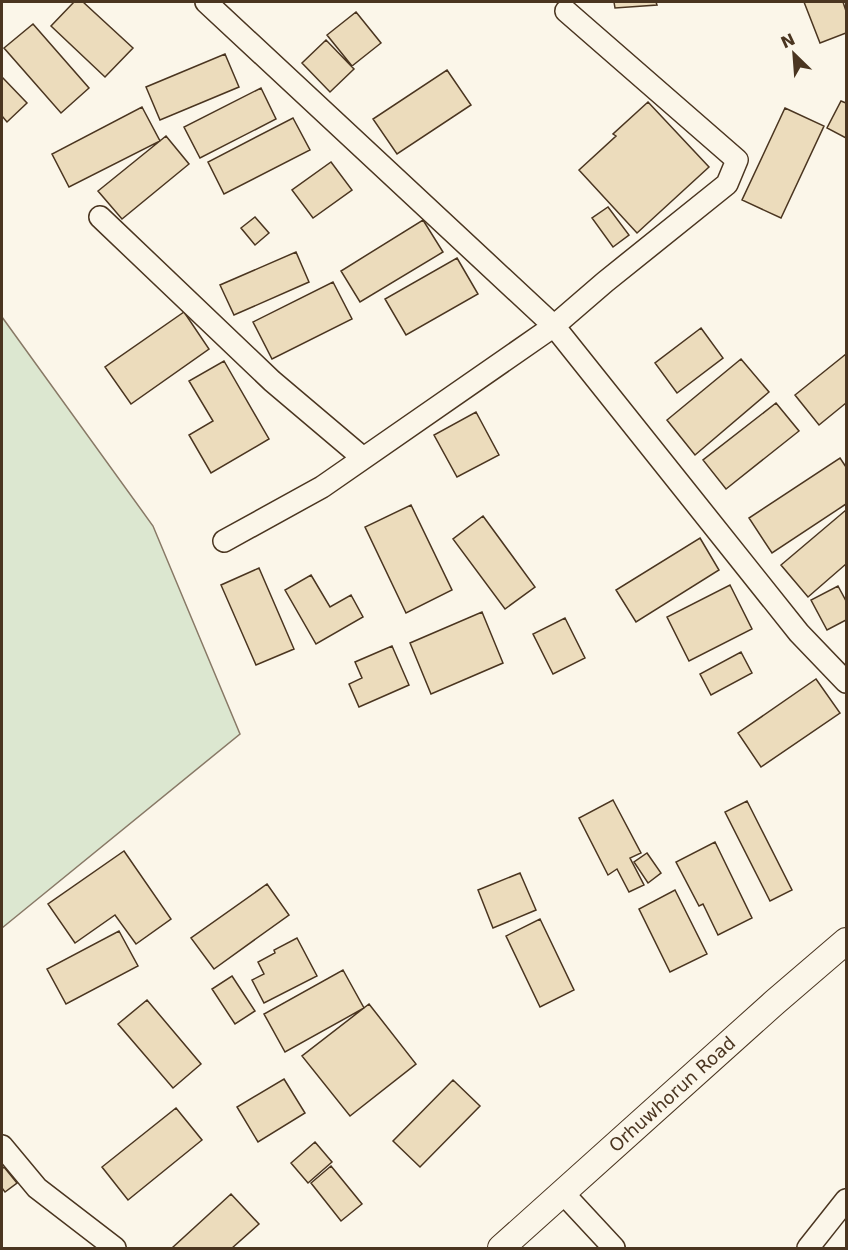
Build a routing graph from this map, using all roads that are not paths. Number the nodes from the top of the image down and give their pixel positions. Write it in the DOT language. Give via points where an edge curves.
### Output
graph roads {
  1 [pos="206,2"];
  2 [pos="566,11"];
  3 [pos="100,218"];
  4 [pos="554,326"];
  5 [pos="363,458"];
  6 [pos="224,541"];
  7 [pos="846,682"];
  8 [pos="846,941"];
  9 [pos="2,1146"];
  10 [pos="562,1192"];
  11 [pos="846,1200"];
  12 [pos="115,1248"];
  13 [pos="501,1248"];
  14 [pos="614,1248"];
  15 [pos="808,1248"];
  1 -- 4 [label="street"];
  2 -- 4 [label="street" via="737,160 727,184"];
  3 -- 5 [label="street" via="272,381"];
  4 -- 5 [label="street"];
  4 -- 7 [label="street" via="798,633"];
  5 -- 6 [label="street" via="322,487"];
  8 -- 10 [label="street, Orhuwhorun Road"];
  9 -- 12 [label="street" via="37,1188"];
  10 -- 13 [label="street, Orhuwhorun Road"];
  10 -- 14 [label="street"];
  11 -- 15 [label="street"];
}
